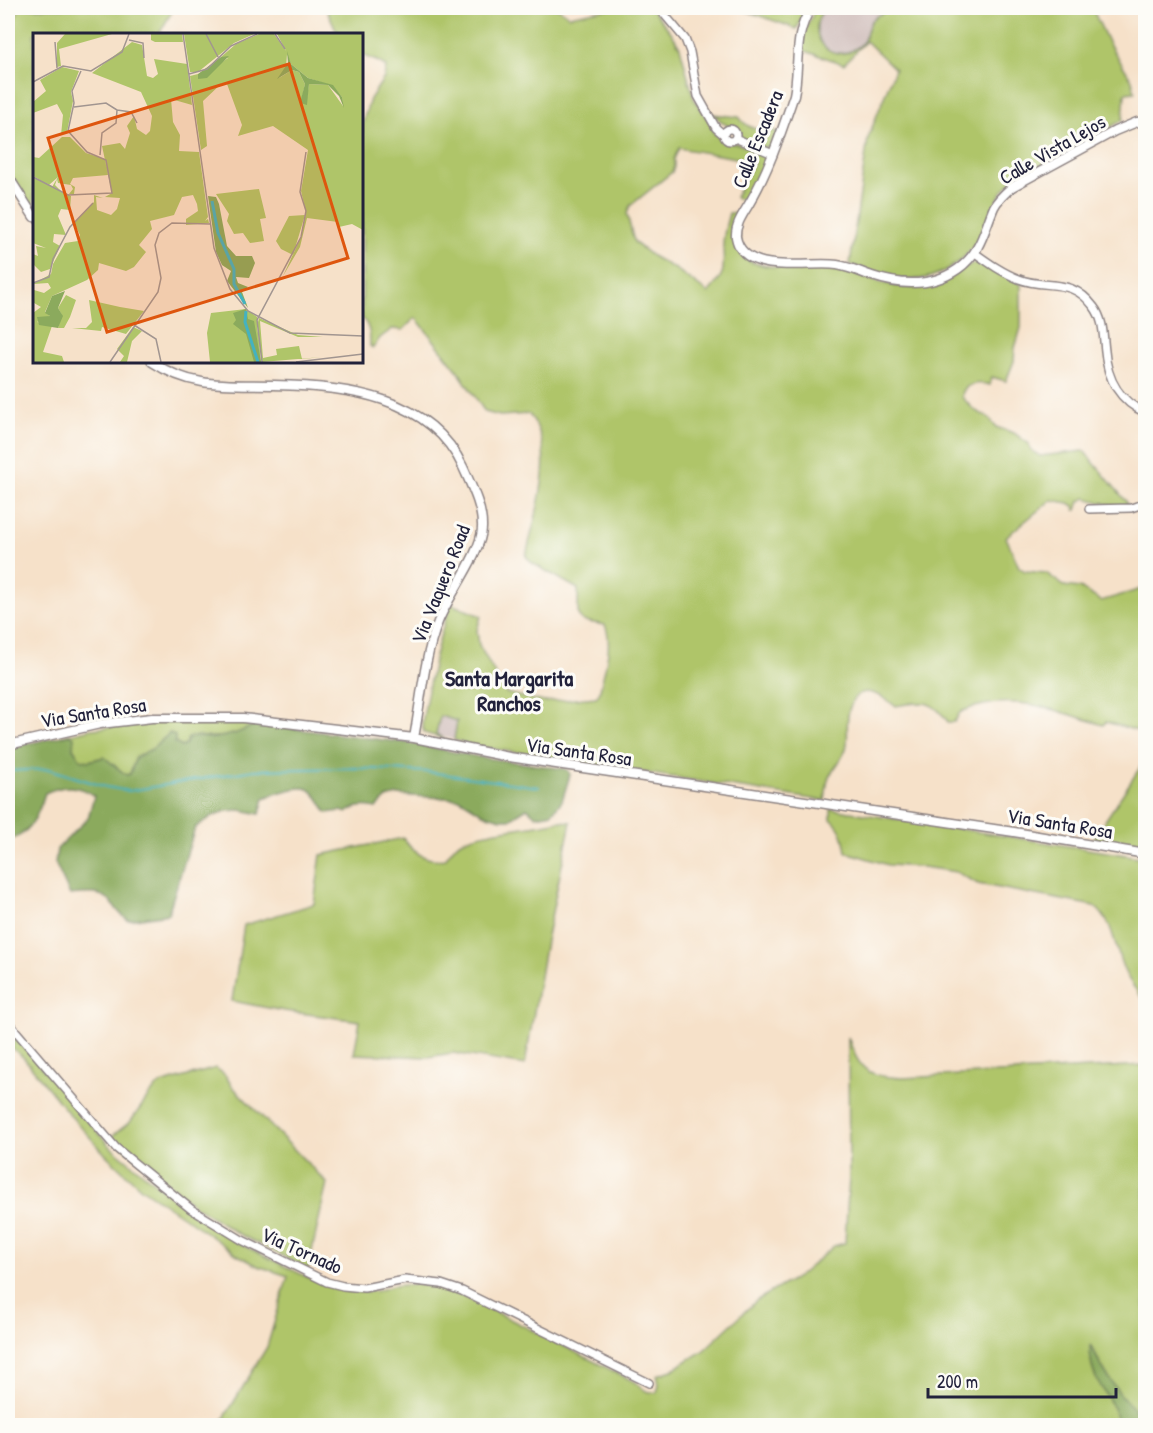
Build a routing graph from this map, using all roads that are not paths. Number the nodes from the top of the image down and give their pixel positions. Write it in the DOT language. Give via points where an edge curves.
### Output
graph roads {
  1 [pos="659,8"];
  2 [pos="811,8"];
  3 [pos="1146,121"];
  4 [pos="773,154"];
  5 [pos="8,176"];
  6 [pos="33,215"];
  7 [pos="740,246"];
  8 [pos="975,253"];
  9 [pos="154,363"];
  10 [pos="1146,413"];
  11 [pos="1146,503"];
  12 [pos="1089,509"];
  13 [pos="414,738"];
  14 [pos="8,745"];
  15 [pos="1146,854"];
  16 [pos="8,1022"];
  17 [pos="649,1383"];
  1 -- 4 [label="street" via="685,39 698,96 710,117 726,132 729,141 735,138"];
  2 -- 4 [label="street, Calle Escadera" via="799,34 794,95"];
  3 -- 8 [label="street, Calle Vista Lejos" via="1115,131 1012,186 995,206"];
  4 -- 7 [label="street, Calle Escadera" via="737,227"];
  5 -- 6 [label="street"];
  7 -- 8 [label="street, Calle Vista Lejos" via="752,258 767,263 839,265 886,281 913,284 946,276"];
  8 -- 10 [label="street" via="1017,279 1067,287 1088,300 1100,317 1107,370 1113,385 1136,409"];
  9 -- 13 [label="street, Via Vaquero Road" via="176,376 201,383 305,386 372,396 393,402 426,420 450,446 468,478 482,520 482,533 433,638"];
  11 -- 12 [label="street" via="1131,508"];
  13 -- 14 [label="street, Via Santa Rosa" via="243,718 194,717 100,724"];
  13 -- 15 [label="street, Via Santa Rosa" via="509,758"];
  16 -- 17 [label="street, Via Tornado" via="117,1148 191,1209 242,1240 327,1282 344,1286 364,1288 405,1280 462,1291"];
}
